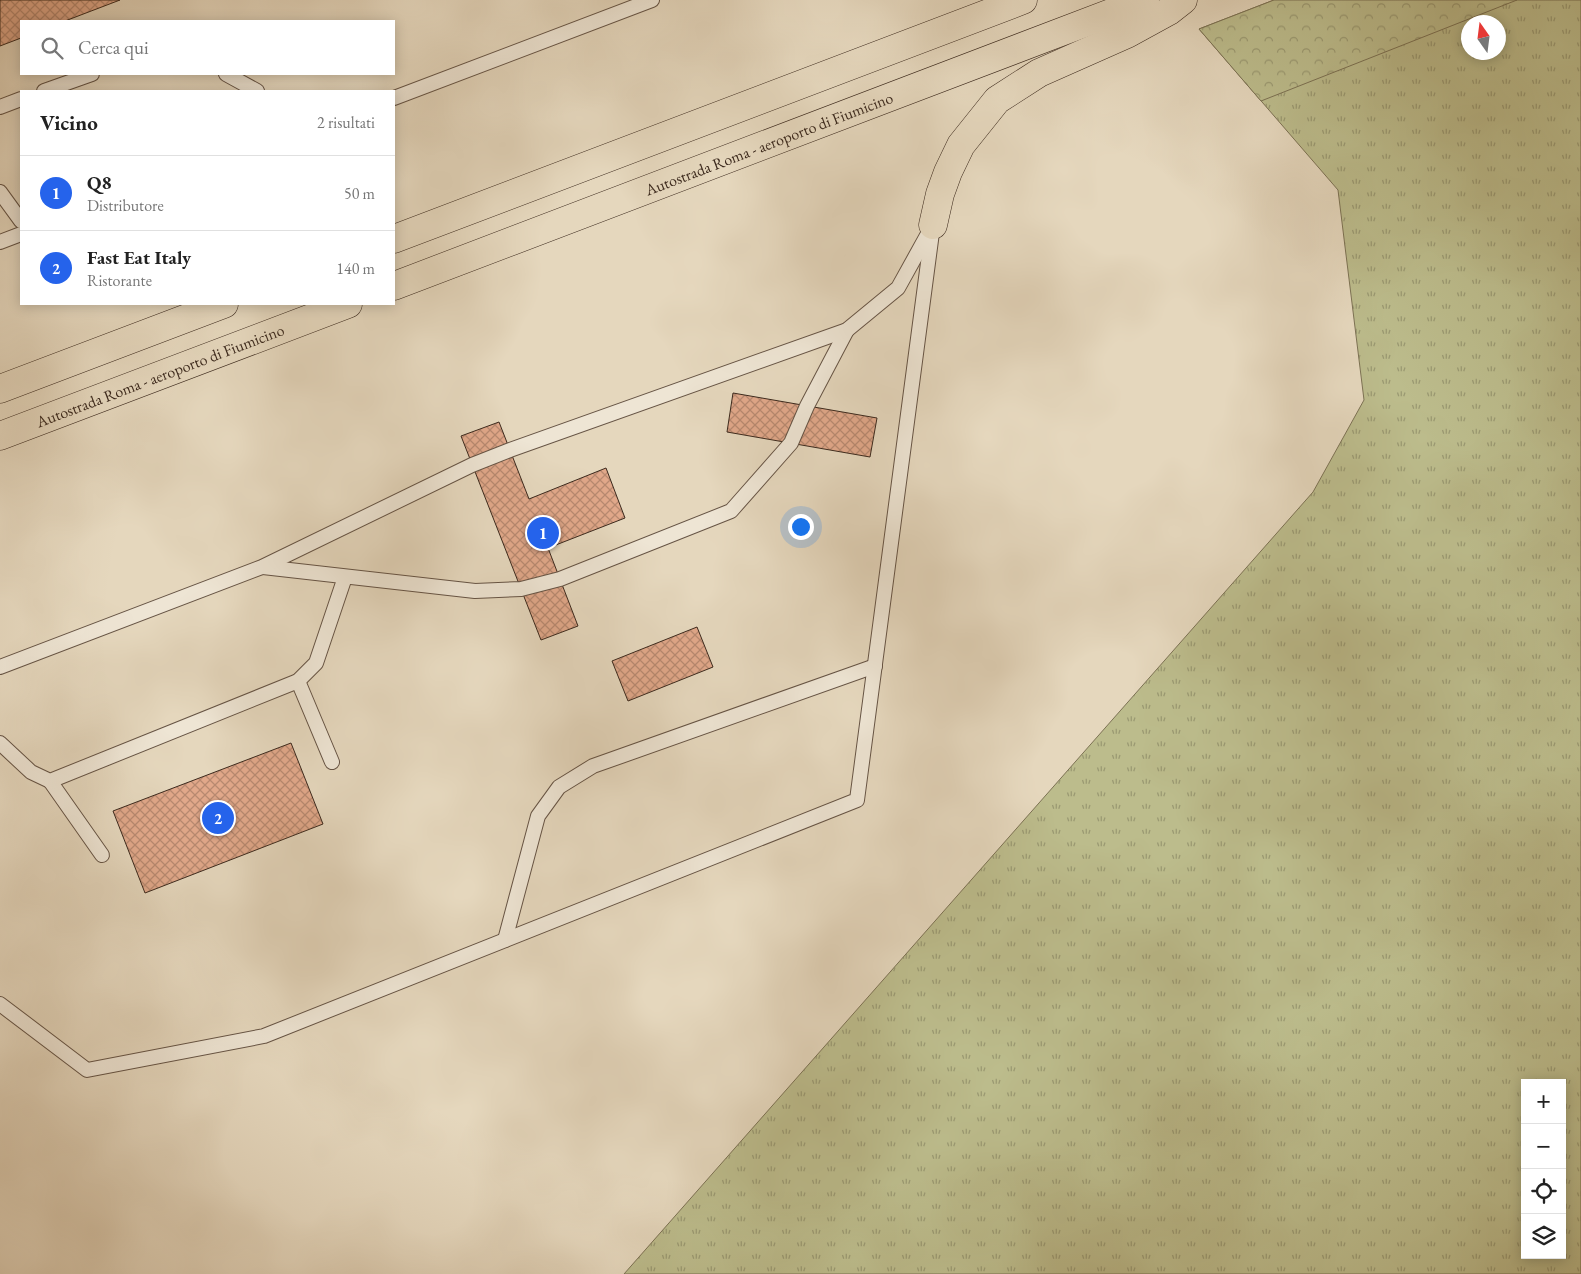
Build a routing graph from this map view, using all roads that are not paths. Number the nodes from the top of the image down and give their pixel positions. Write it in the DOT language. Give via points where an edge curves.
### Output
graph roads {
  1 [pos="652,0"];
  2 [pos="1023,0"];
  3 [pos="1145,0"];
  4 [pos="1183,0"];
  5 [pos="89,75"];
  6 [pos="228,75"];
  7 [pos="47,90"];
  8 [pos="255,90"];
  9 [pos="395,98"];
  10 [pos="20,100"];
  11 [pos="0,107"];
  12 [pos="0,192"];
  13 [pos="20,221"];
  14 [pos="934,225"];
  15 [pos="20,234"];
  16 [pos="395,239"];
  17 [pos="0,242"];
  18 [pos="395,286"];
  19 [pos="221,305"];
  20 [pos="345,305"];
  21 [pos="848,330"];
  22 [pos="0,389"];
  23 [pos="0,436"];
  24 [pos="262,567"];
  25 [pos="345,577"];
  26 [pos="0,666"];
  27 [pos="875,666"];
  28 [pos="298,681"];
  29 [pos="0,743"];
  30 [pos="332,762"];
  31 [pos="50,781"];
  32 [pos="102,855"];
  33 [pos="505,940"];
  34 [pos="0,1004"];
  1 -- 9 [label="lane"];
  2 -- 16 [label="highway"];
  3 -- 18 [label="highway, Autostrada Roma - aeroporto di Fiumicino"];
  4 -- 14 [label="highway" via="1127,34 1039,73 998,100 961,145 940,194"];
  5 -- 7 [label="lane"];
  6 -- 8 [label="lane"];
  10 -- 11 [label="lane"];
  12 -- 13 [label="lane"];
  14 -- 21 [label="lane" via="898,288"];
  14 -- 27 [label="lane"];
  15 -- 17 [label="lane"];
  19 -- 22 [label="highway"];
  20 -- 23 [label="highway, Autostrada Roma - aeroporto di Fiumicino"];
  21 -- 24 [label="lane" via="472,465"];
  21 -- 25 [label="lane" via="791,443 731,510 560,579 521,589 475,591"];
  24 -- 25 [label="lane"];
  24 -- 26 [label="lane"];
  25 -- 28 [label="lane" via="316,663"];
  27 -- 33 [label="lane" via="593,766 559,787 538,816"];
  27 -- 33 [label="lane" via="857,800"];
  28 -- 30 [label="lane"];
  28 -- 31 [label="lane"];
  29 -- 31 [label="lane" via="31,772"];
  31 -- 32 [label="lane"];
  33 -- 34 [label="lane" via="264,1036 87,1070"];
}
